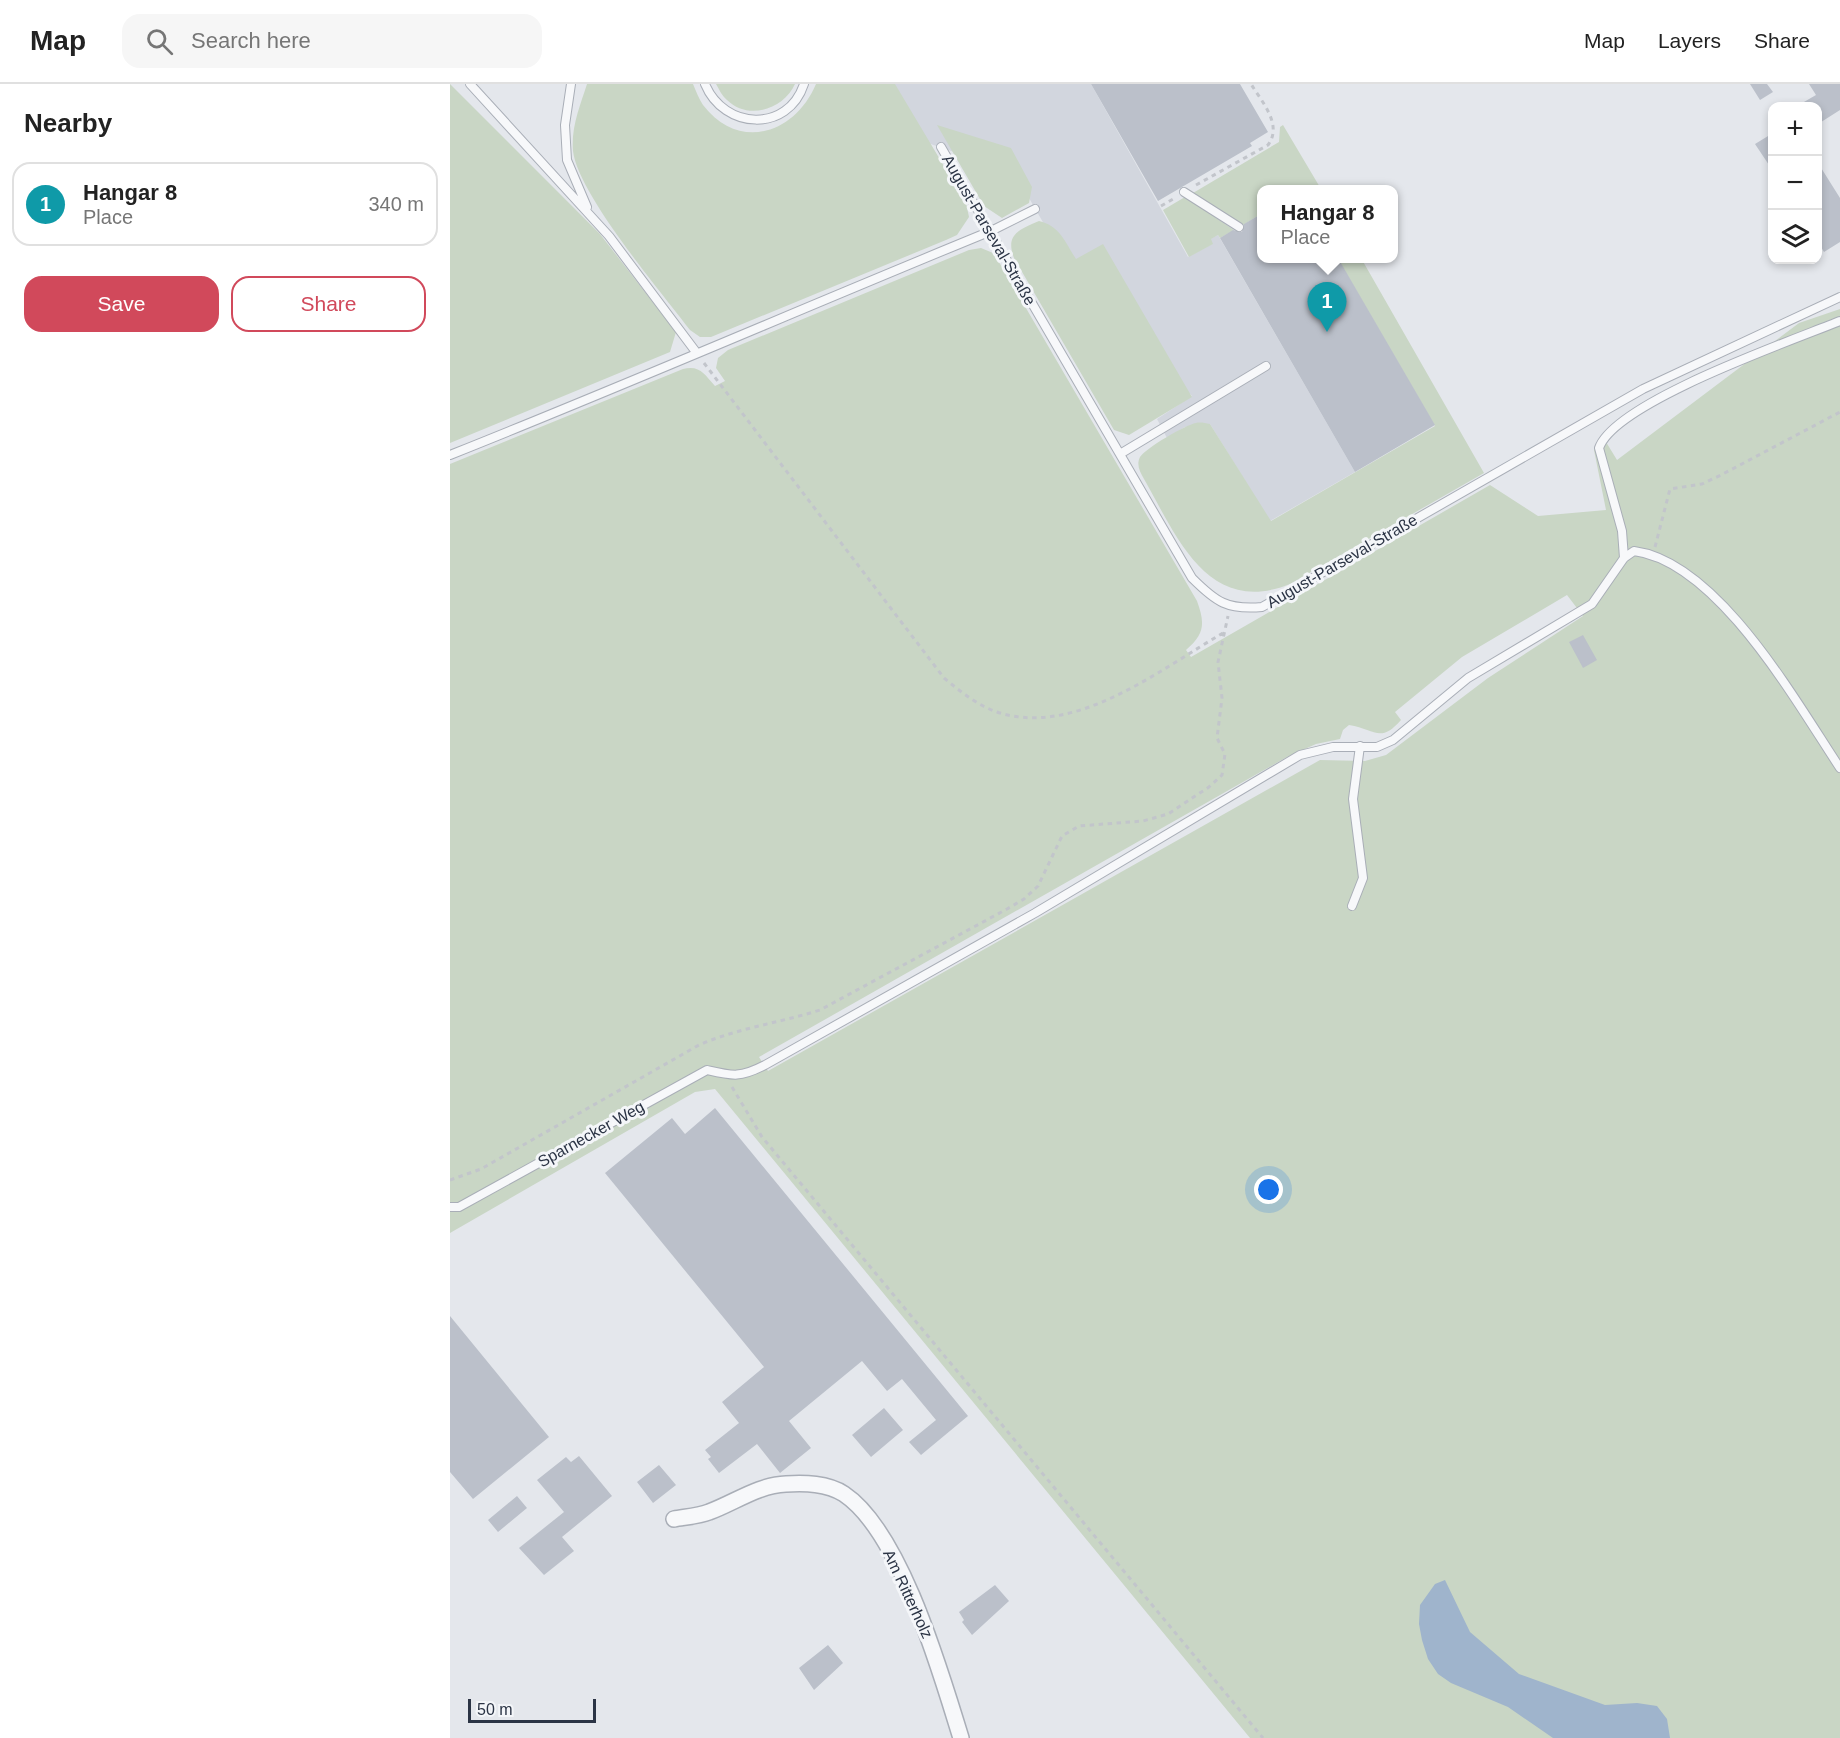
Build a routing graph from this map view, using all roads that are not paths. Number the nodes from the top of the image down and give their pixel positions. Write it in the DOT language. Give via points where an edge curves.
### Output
graph roads {
  1 [pos="470,84"];
  2 [pos="571,84"];
  3 [pos="705,84"];
  4 [pos="804,84"];
  5 [pos="941,147"];
  6 [pos="1184,192"];
  7 [pos="1035,209"];
  8 [pos="590,214"];
  9 [pos="1239,227"];
  10 [pos="991,231"];
  11 [pos="1840,297"];
  12 [pos="1840,321"];
  13 [pos="696,352"];
  14 [pos="1266,366"];
  15 [pos="1120,454"];
  16 [pos="450,455"];
  17 [pos="1624,558"];
  18 [pos="1360,746"];
  19 [pos="1840,768"];
  20 [pos="1352,906"];
  21 [pos="450,1207"];
  22 [pos="674,1519"];
  23 [pos="960,1738"];
  1 -- 8 [label="lane"];
  2 -- 8 [label="lane" via="567,160"];
  3 -- 4 [label="lane" via="724,111 755,121 784,113 794,104"];
  5 -- 10 [label="lane, August-Parseval-Straße"];
  6 -- 9 [label="lane"];
  7 -- 10 [label="lane"];
  8 -- 13 [label="lane"];
  10 -- 13 [label="lane"];
  10 -- 15 [label="lane, August-Parseval-Straße"];
  11 -- 15 [label="lane, August-Parseval-Straße" via="1643,389 1262,607 1243,608 1215,601 1192,578"];
  12 -- 17 [label="lane" via="1664,395 1622,420 1603,437 1599,448 1622,531"];
  13 -- 16 [label="lane"];
  14 -- 15 [label="lane"];
  17 -- 18 [label="lane" via="1592,604 1468,678 1393,740 1377,747"];
  17 -- 19 [label="lane" via="1634,551 1654,554 1678,566 1714,598 1760,649"];
  18 -- 20 [label="lane" via="1353,799 1364,864"];
  18 -- 21 [label="lane, Sparnecker Weg" via="1333,747 1300,756 765,1065 746,1075 707,1070 459,1207"];
  22 -- 23 [label="street, Am Ritterholz" via="708,1513 741,1496 783,1484 819,1485 842,1493 861,1508 895,1560 932,1646"];
}
